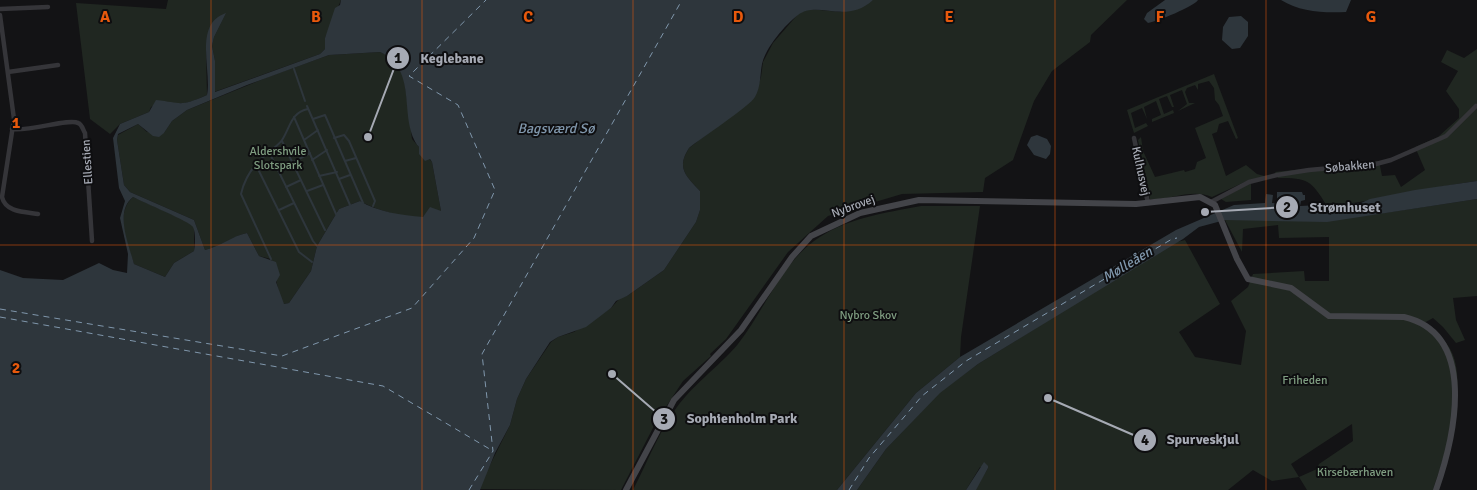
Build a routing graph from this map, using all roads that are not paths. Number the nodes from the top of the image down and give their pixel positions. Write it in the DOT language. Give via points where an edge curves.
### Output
graph roads {
  1 [pos="48,7"];
  2 [pos="0,9"];
  3 [pos="0,16"];
  4 [pos="58,65"];
  5 [pos="8,72"];
  6 [pos="1476,106"];
  7 [pos="12,129"];
  8 [pos="1134,138"];
  9 [pos="1,197"];
  10 [pos="1211,202"];
  11 [pos="1148,203"];
  12 [pos="38,214"];
  13 [pos="92,241"];
  14 [pos="626,490"];
  15 [pos="1436,490"];
  1 -- 2 [label="street"];
  3 -- 5 [label="street"];
  4 -- 5 [label="street"];
  5 -- 7 [label="street"];
  6 -- 10 [label="street, Søbakken" via="1446,136 1391,160 1277,175 1249,182"];
  7 -- 9 [label="street"];
  7 -- 13 [label="street, Ellestien" via="21,131 72,122 82,126"];
  8 -- 11 [label="street, Kulhusvej"];
  9 -- 12 [label="street" via="11,209"];
  10 -- 11 [label="street, Nybrovej" via="1194,197"];
  10 -- 15 [label="street" via="1243,272 1250,280 1291,288 1329,316 1417,319 1439,330 1448,340 1455,353 1461,383 1455,434"];
  11 -- 14 [label="street, Nybrovej" via="919,200 860,213 811,236 792,257 741,330 674,400"];
}
